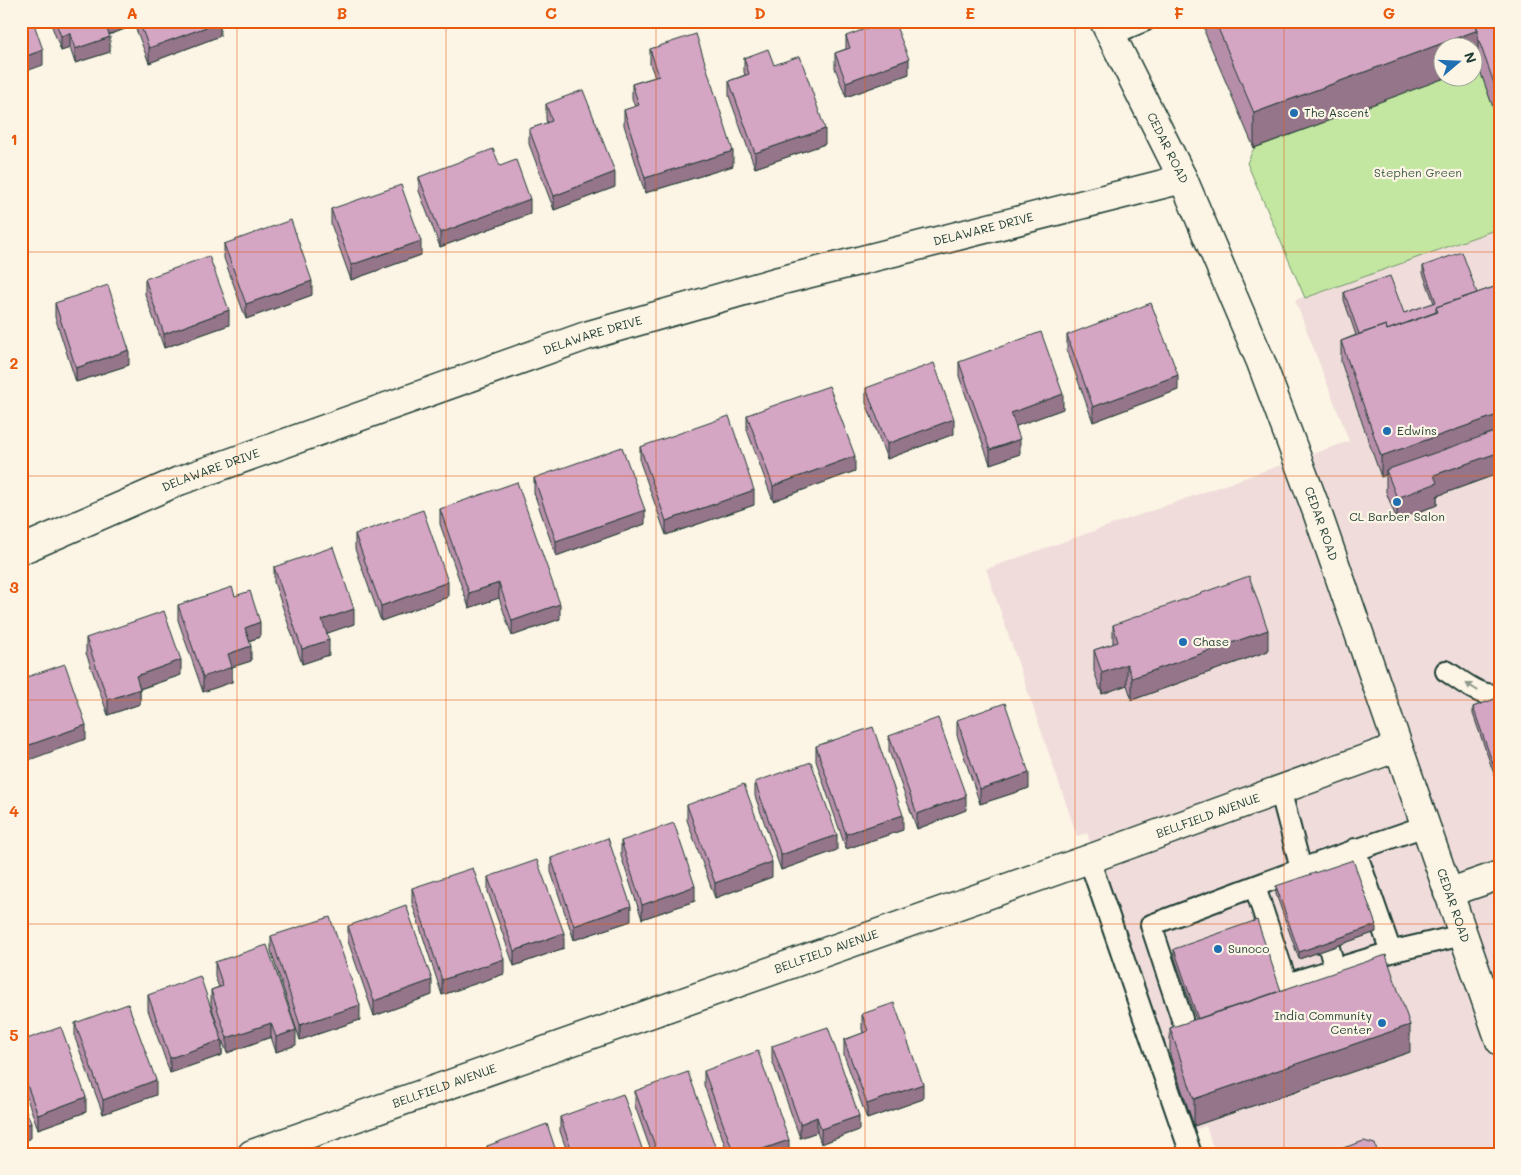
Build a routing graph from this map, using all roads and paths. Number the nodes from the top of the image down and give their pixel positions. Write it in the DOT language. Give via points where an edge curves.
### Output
graph roads {
  1 [pos="1144,21"];
  2 [pos="1108,28"];
  3 [pos="1183,179"];
  4 [pos="21,550"];
  5 [pos="1446,671"];
  6 [pos="1500,694"];
  7 [pos="1398,747"];
  8 [pos="1280,790"];
  9 [pos="1425,826"];
  10 [pos="1355,849"];
  11 [pos="1089,859"];
  12 [pos="1500,875"];
  13 [pos="1304,876"];
  14 [pos="1254,886"];
  15 [pos="1448,893"];
  16 [pos="1463,935"];
  17 [pos="1329,948"];
  18 [pos="1391,952"];
  19 [pos="1335,969"];
  20 [pos="1182,1019"];
  21 [pos="1500,1041"];
  22 [pos="252,1154"];
  23 [pos="1192,1154"];
  1 -- 2 [label="lane"];
  2 -- 3 [label="street, CEDAR ROAD"];
  3 -- 4 [label="street, DELAWARE DRIVE" via="779,281 596,333 179,481"];
  3 -- 7 [label="street, CEDAR ROAD" via="1261,362 1316,509"];
  6 -- 5 [label="lane, one-way" via="1484,694"];
  7 -- 8 [label="street, BELLFIELD AVENUE"];
  7 -- 9 [label="street, CEDAR ROAD"];
  8 -- 11 [label="street, BELLFIELD AVENUE"];
  8 -- 13 [label="lane"];
  9 -- 10 [label="lane"];
  9 -- 15 [label="street, CEDAR ROAD"];
  10 -- 13 [label="lane"];
  10 -- 18 [label="lane"];
  11 -- 22 [label="street, BELLFIELD AVENUE"];
  11 -- 23 [label="lane"];
  12 -- 15 [label="street"];
  13 -- 14 [label="lane"];
  14 -- 19 [label="lane" via="1287,984"];
  14 -- 20 [label="lane" via="1151,925"];
  15 -- 16 [label="street, CEDAR ROAD"];
  16 -- 18 [label="lane"];
  16 -- 21 [label="street, CEDAR ROAD"];
  17 -- 19 [label="lane"];
  18 -- 19 [label="lane"];
}
